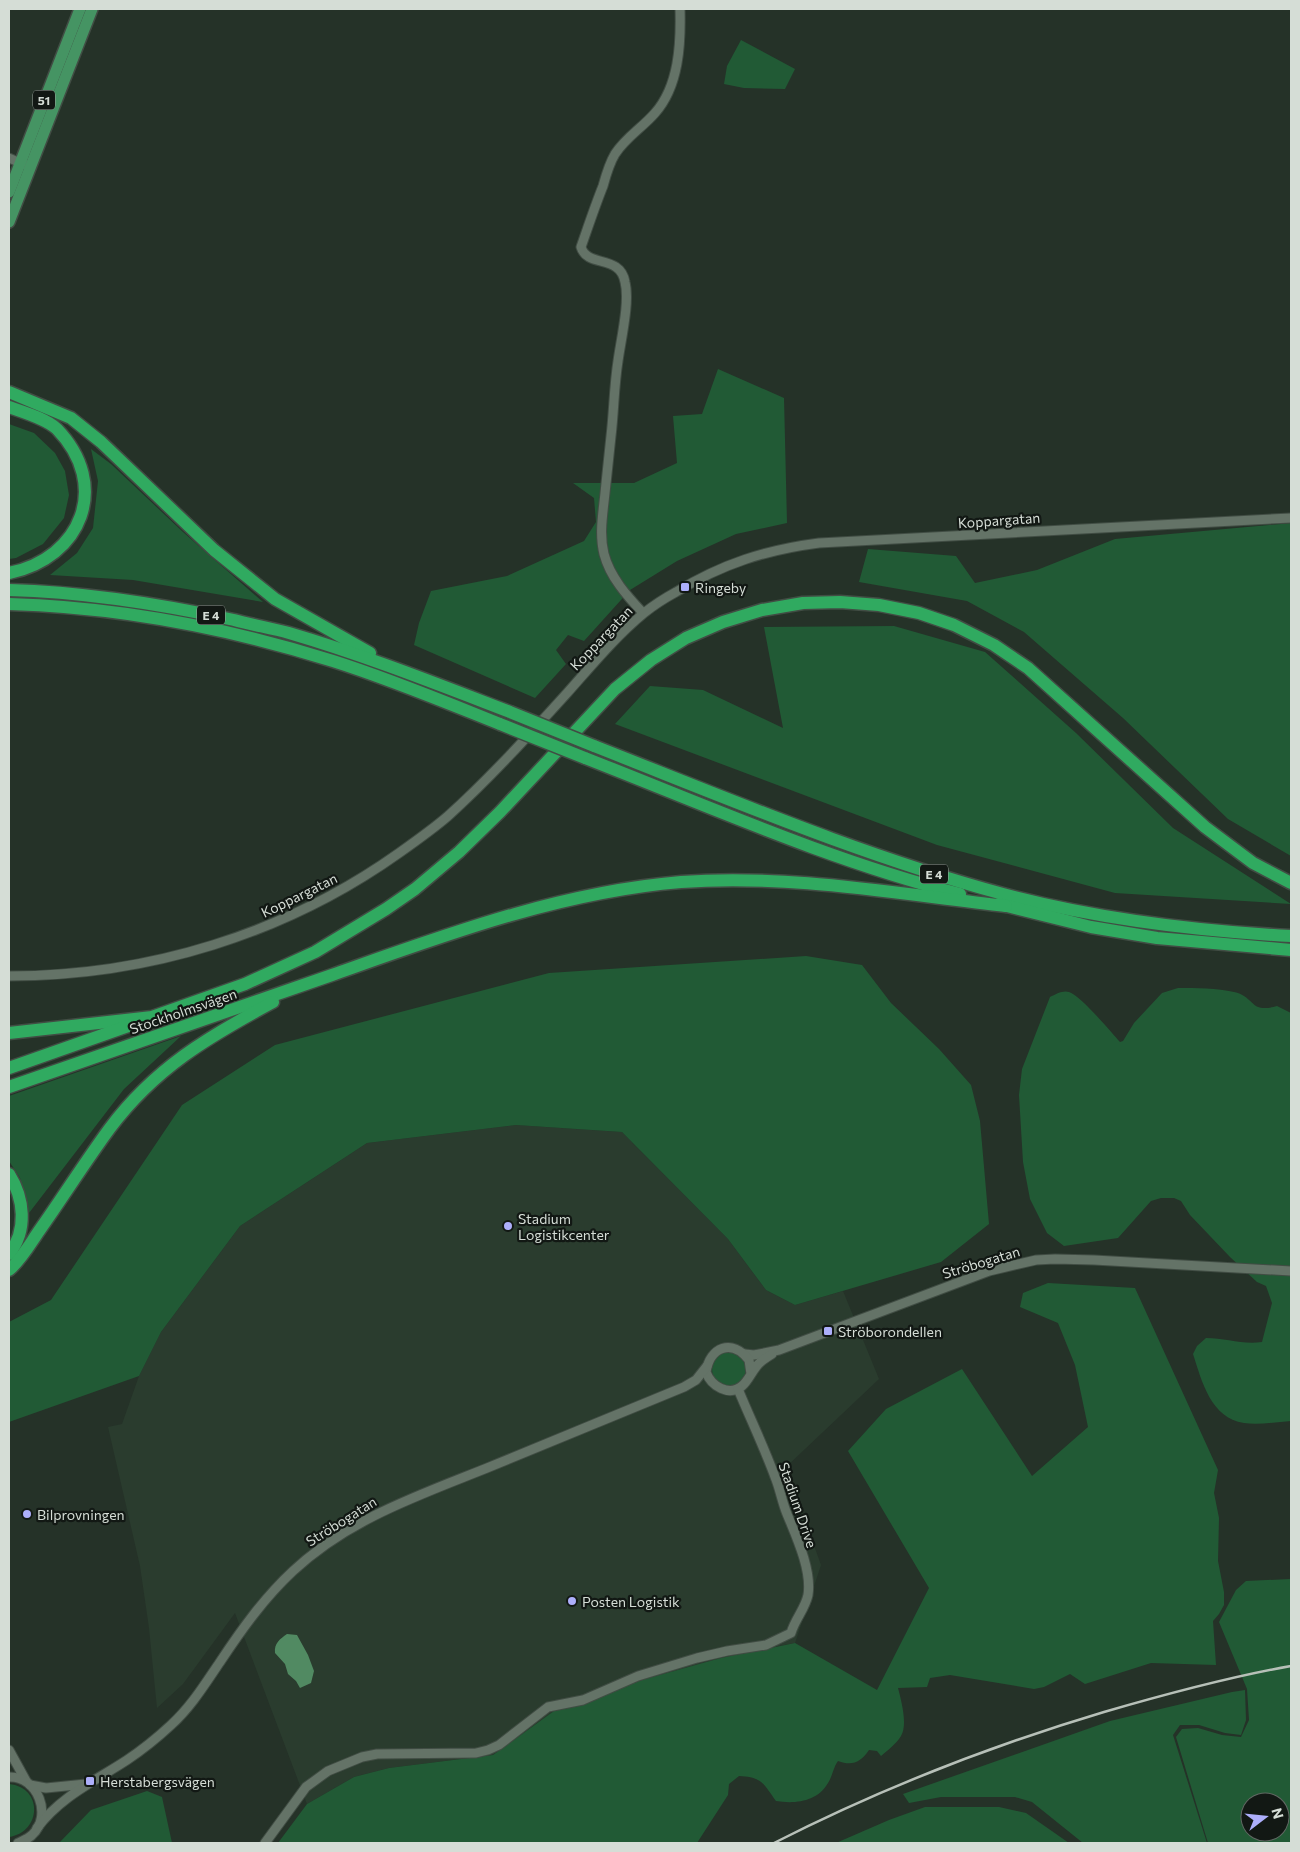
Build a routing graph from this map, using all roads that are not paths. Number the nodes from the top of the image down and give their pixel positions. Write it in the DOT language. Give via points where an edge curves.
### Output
graph roads {
  1 [pos="80,9"];
  2 [pos="92,9"];
  3 [pos="680,9"];
  4 [pos="9,158"];
  5 [pos="25,165"];
  6 [pos="9,192"];
  7 [pos="9,222"];
  8 [pos="9,392"];
  9 [pos="9,407"];
  10 [pos="1291,518"];
  11 [pos="9,573"];
  12 [pos="9,590"];
  13 [pos="9,604"];
  14 [pos="643,614"];
  15 [pos="407,672"];
  16 [pos="1291,882"];
  17 [pos="1006,906"];
  18 [pos="1291,936"];
  19 [pos="1291,950"];
  20 [pos="9,976"];
  21 [pos="306,984"];
  22 [pos="152,1017"];
  23 [pos="9,1033"];
  24 [pos="9,1068"];
  25 [pos="9,1087"];
  26 [pos="9,1174"];
  27 [pos="9,1254"];
  28 [pos="9,1270"];
  29 [pos="1291,1271"];
  30 [pos="779,1350"];
  31 [pos="745,1354"];
  32 [pos="707,1366"];
  33 [pos="751,1374"];
  34 [pos="713,1384"];
  35 [pos="684,1387"];
  36 [pos="738,1389"];
  37 [pos="9,1750"];
  38 [pos="9,1777"];
  39 [pos="28,1783"];
  40 [pos="86,1784"];
  41 [pos="38,1828"];
  42 [pos="29,1839"];
  43 [pos="18,1843"];
  44 [pos="265,1843"];
  1 -- 5 [label="main road, 51"];
  2 -- 5 [label="main road, 51"];
  3 -- 14 [label="street" via="678,57 666,96 654,115 630,136 614,156 581,247 588,257 618,268 626,282 601,535 607,564 618,584"];
  4 -- 5 [label="street"];
  5 -- 6 [label="main road, 51"];
  5 -- 7 [label="main road, 51"];
  8 -- 15 [label="highway" via="71,418 101,442 214,550 275,600"];
  9 -- 11 [label="highway" via="56,428 72,448 82,469 85,487 83,511 73,534 57,552 40,563"];
  10 -- 14 [label="street, Koppargatan" via="789,546 730,564 696,579"];
  12 -- 15 [label="highway, E 4" via="113,599 193,611 287,632"];
  13 -- 17 [label="highway, E 4, bridge" via="113,612 181,623 335,662 400,684 835,856 916,883"];
  14 -- 20 [label="street, Koppargatan" via="604,651 464,801 427,834 361,879 269,926 204,949 96,970"];
  15 -- 18 [label="highway, E 4, bridge" via="844,844 921,870 1005,894 1088,912 1248,934"];
  16 -- 22 [label="highway" via="1253,863 1205,828 1028,668 994,645 954,624 879,604 803,603 762,610 723,622 686,638 651,660 615,689 459,852 415,889 358,928 263,976"];
  17 -- 19 [label="highway, E 4" via="1091,927 1157,938"];
  17 -- 21 [label="highway, Stockholmsvägen" via="783,881 681,882 581,897 536,908"];
  21 -- 25 [label="highway, Stockholmsvägen"];
  21 -- 28 [label="highway" via="220,1030 143,1089 110,1129"];
  22 -- 23 [label="highway"];
  22 -- 24 [label="highway, Stockholmsvägen"];
  26 -- 27 [label="highway" via="18,1189 22,1210 20,1231"];
  29 -- 30 [label="street, Ströbogatan" via="1055,1258 1036,1260 981,1273"];
  30 -- 31 [label="street, Ströbogatan"];
  30 -- 33 [label="street, Ströbogatan" via="760,1362"];
  31 -- 32 [label="street" via="731,1347 721,1348 710,1358"];
  31 -- 33 [label="street"];
  32 -- 34 [label="street" via="708,1378"];
  32 -- 35 [label="street, Ströbogatan" via="696,1380"];
  33 -- 36 [label="street"];
  34 -- 35 [label="street, Ströbogatan"];
  34 -- 36 [label="street" via="726,1390"];
  35 -- 40 [label="street, Ströbogatan" via="378,1512 324,1545 270,1593 198,1694 172,1724 128,1759"];
  36 -- 44 [label="street, Stadium Drive" via="775,1477 808,1580 804,1608 791,1633 766,1645 698,1658 638,1676 583,1700 548,1707 509,1739 488,1750 476,1753 377,1754 350,1762 328,1771 306,1787"];
  37 -- 39 [label="street"];
  38 -- 39 [label="street, Ströbogatan"];
  39 -- 40 [label="street, Ströbogatan" via="39,1788"];
  39 -- 41 [label="street" via="41,1802"];
  40 -- 41 [label="street, Ströbogatan" via="52,1811"];
  41 -- 42 [label="street, Ströbogatan"];
  42 -- 43 [label="street"];
}
